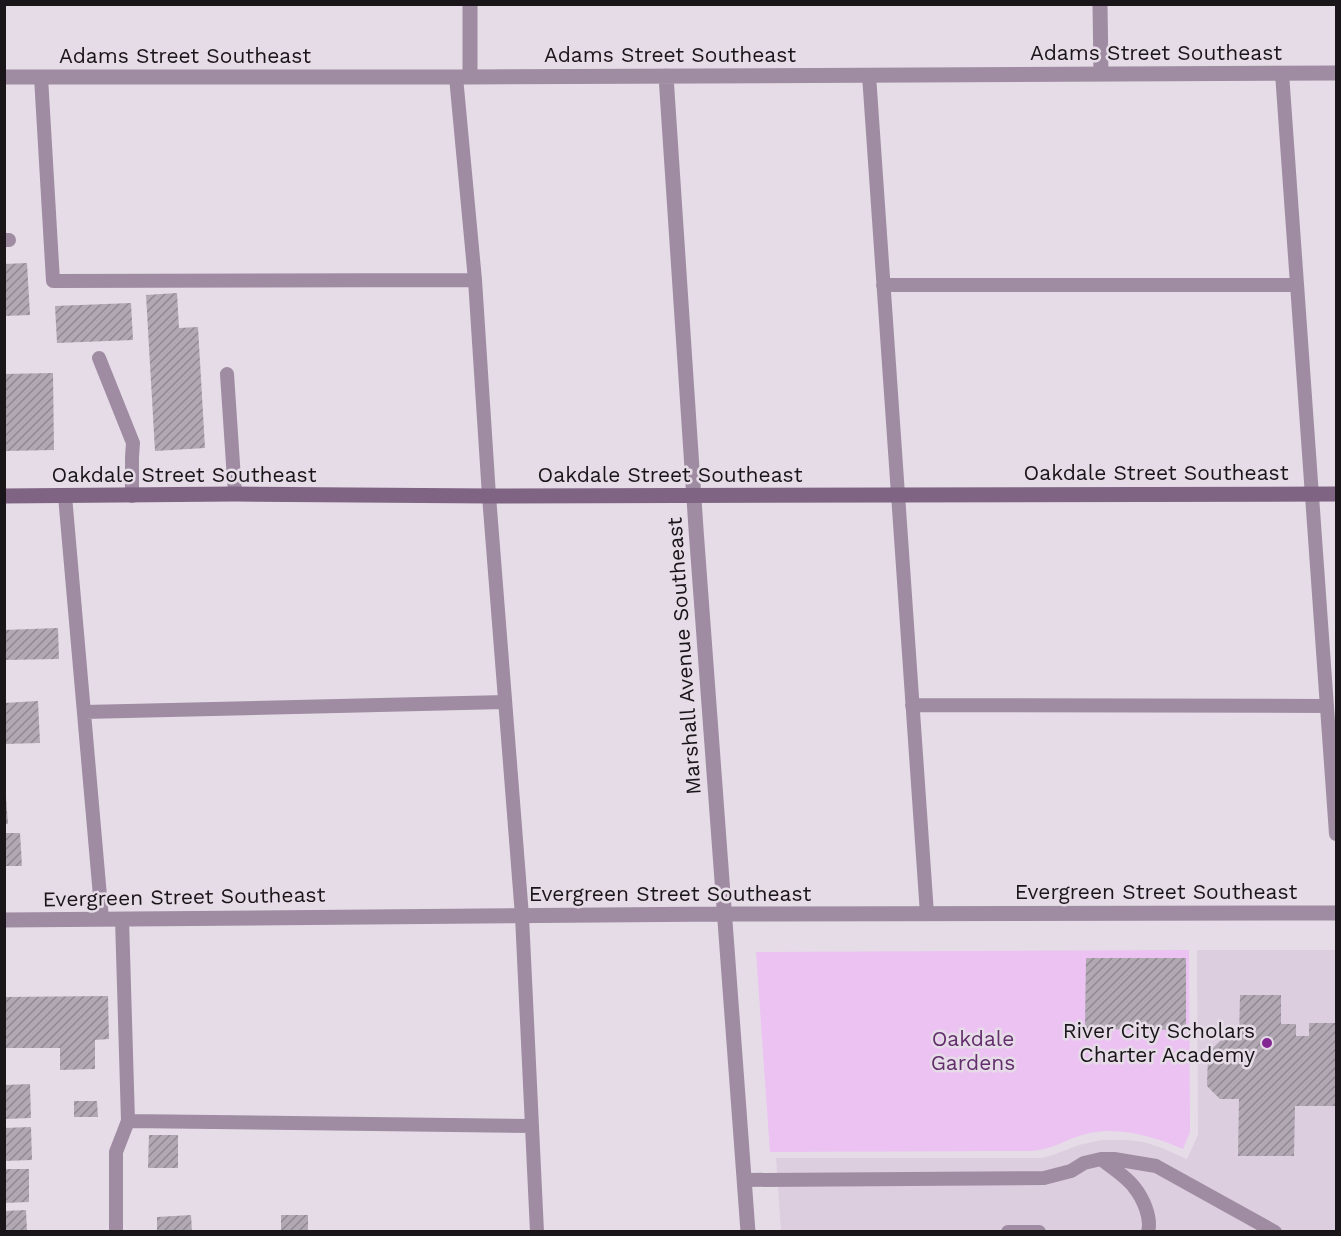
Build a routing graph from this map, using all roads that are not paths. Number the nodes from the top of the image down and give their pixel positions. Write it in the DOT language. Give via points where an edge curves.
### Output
graph roads {
  1 [pos="470,4"];
  2 [pos="1100,4"];
  3 [pos="1282,73"];
  4 [pos="1336,73"];
  5 [pos="1101,74"];
  6 [pos="869,75"];
  7 [pos="666,76"];
  8 [pos="4,77"];
  9 [pos="41,77"];
  10 [pos="463,77"];
  11 [pos="475,280"];
  12 [pos="883,285"];
  13 [pos="1297,285"];
  14 [pos="99,358"];
  15 [pos="226,374"];
  16 [pos="236,494"];
  17 [pos="1312,494"];
  18 [pos="1336,494"];
  19 [pos="897,495"];
  20 [pos="4,496"];
  21 [pos="65,496"];
  22 [pos="132,496"];
  23 [pos="489,496"];
  24 [pos="694,496"];
  25 [pos="505,702"];
  26 [pos="912,705"];
  27 [pos="1328,706"];
  28 [pos="84,712"];
  29 [pos="1336,834"];
  30 [pos="1336,913"];
  31 [pos="724,914"];
  32 [pos="927,914"];
  33 [pos="522,916"];
  34 [pos="102,919"];
  35 [pos="122,919"];
  36 [pos="4,920"];
  37 [pos="128,1121"];
  38 [pos="532,1125"];
  39 [pos="1101,1159"];
  40 [pos="744,1180"];
  41 [pos="116,1232"];
  42 [pos="537,1232"];
  43 [pos="748,1232"];
  44 [pos="1008,1232"];
  45 [pos="1039,1232"];
  46 [pos="1148,1232"];
  47 [pos="1275,1232"];
  1 -- 10 [label="street"];
  2 -- 5 [label="street"];
  3 -- 4 [label="street, Adams Street Southeast"];
  3 -- 5 [label="street, Adams Street Southeast"];
  3 -- 13 [label="lane"];
  5 -- 6 [label="street, Adams Street Southeast"];
  6 -- 7 [label="street, Adams Street Southeast"];
  6 -- 12 [label="lane"];
  7 -- 10 [label="street, Adams Street Southeast"];
  7 -- 24 [label="street, Marshall Avenue Southeast"];
  8 -- 9 [label="street, Adams Street Southeast"];
  9 -- 10 [label="street, Adams Street Southeast"];
  9 -- 11 [label="lane" via="53,281"];
  10 -- 11 [label="lane"];
  11 -- 23 [label="lane"];
  12 -- 13 [label="lane"];
  12 -- 19 [label="lane"];
  13 -- 17 [label="lane"];
  14 -- 22 [label="lane" via="134,444"];
  15 -- 16 [label="lane"];
  16 -- 22 [label="street, Oakdale Street Southeast"];
  16 -- 23 [label="street, Oakdale Street Southeast"];
  17 -- 18 [label="street, Oakdale Street Southeast"];
  17 -- 19 [label="street, Oakdale Street Southeast"];
  17 -- 27 [label="lane"];
  19 -- 24 [label="street, Oakdale Street Southeast"];
  19 -- 26 [label="lane"];
  20 -- 21 [label="street, Oakdale Street Southeast"];
  21 -- 22 [label="street, Oakdale Street Southeast"];
  21 -- 28 [label="lane"];
  23 -- 24 [label="street, Oakdale Street Southeast"];
  23 -- 25 [label="lane"];
  24 -- 31 [label="street, Marshall Avenue Southeast"];
  25 -- 28 [label="lane"];
  25 -- 33 [label="lane"];
  26 -- 27 [label="lane"];
  26 -- 32 [label="lane"];
  27 -- 29 [label="lane"];
  28 -- 34 [label="lane"];
  30 -- 32 [label="street, Evergreen Street Southeast"];
  31 -- 32 [label="street, Evergreen Street Southeast"];
  31 -- 33 [label="street, Evergreen Street Southeast"];
  31 -- 40 [label="street, Marshall Avenue Southeast"];
  33 -- 35 [label="street, Evergreen Street Southeast"];
  33 -- 38 [label="lane"];
  34 -- 35 [label="street, Evergreen Street Southeast"];
  34 -- 36 [label="street, Evergreen Street Southeast"];
  35 -- 37 [label="lane"];
  37 -- 38 [label="lane"];
  37 -- 41 [label="lane" via="116,1152"];
  38 -- 42 [label="lane"];
  39 -- 40 [label="lane" via="1044,1178"];
  39 -- 46 [label="lane" via="1134,1186 1146,1206"];
  39 -- 47 [label="lane" via="1156,1166"];
  40 -- 43 [label="street, Marshall Avenue Southeast"];
  44 -- 45 [label="lane"];
}
